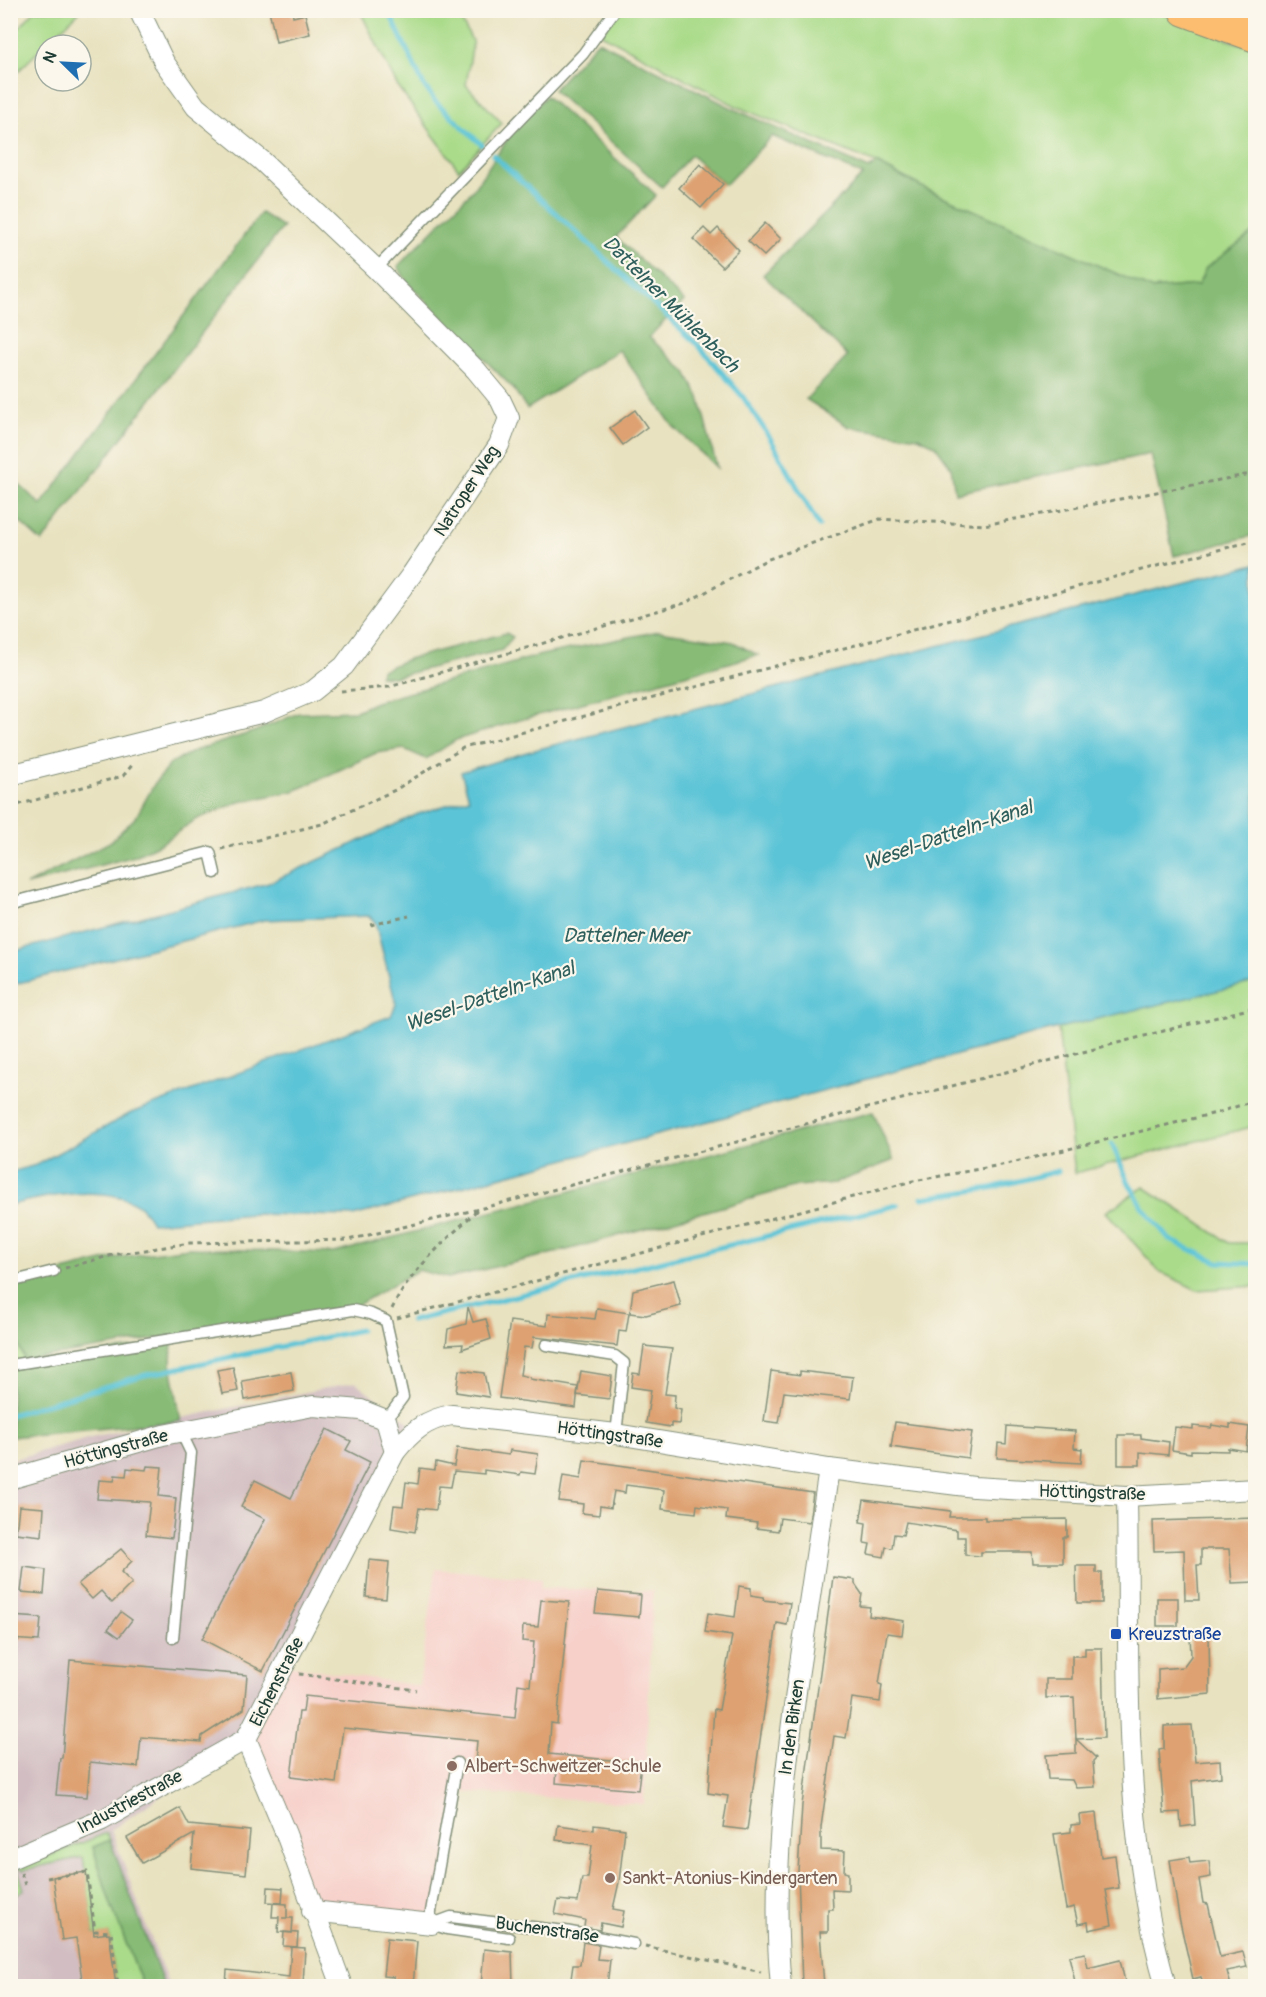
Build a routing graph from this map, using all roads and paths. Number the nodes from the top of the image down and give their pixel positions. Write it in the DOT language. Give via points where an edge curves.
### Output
graph roads {
  1 [pos="139,10"];
  2 [pos="615,10"];
  3 [pos="1185,10"];
  4 [pos="1256,36"];
  5 [pos="376,269"];
  6 [pos="1256,473"];
  7 [pos="1256,540"];
  8 [pos="313,691"];
  9 [pos="153,739"];
  10 [pos="10,775"];
  11 [pos="10,807"];
  12 [pos="210,852"];
  13 [pos="215,873"];
  14 [pos="10,903"];
  15 [pos="409,916"];
  16 [pos="371,925"];
  17 [pos="1256,1007"];
  18 [pos="1256,1100"];
  19 [pos="479,1209"];
  20 [pos="54,1271"];
  21 [pos="10,1282"];
  22 [pos="386,1321"];
  23 [pos="546,1345"];
  24 [pos="10,1365"];
  25 [pos="386,1420"];
  26 [pos="181,1432"];
  27 [pos="616,1434"];
  28 [pos="395,1452"];
  29 [pos="829,1469"];
  30 [pos="10,1479"];
  31 [pos="1256,1489"];
  32 [pos="1127,1496"];
  33 [pos="173,1638"];
  34 [pos="282,1672"];
  35 [pos="416,1690"];
  36 [pos="246,1739"];
  37 [pos="457,1763"];
  38 [pos="10,1860"];
  39 [pos="47,1878"];
  40 [pos="312,1911"];
  41 [pos="431,1923"];
  42 [pos="509,1938"];
  43 [pos="634,1944"];
  44 [pos="781,1980"];
  45 [pos="118,1986"];
  46 [pos="342,1986"];
  47 [pos="1166,1986"];
  1 -- 5 [label="street, Natroper Weg" via="164,62 196,107 261,160"];
  2 -- 5 [label="lane" via="583,54"];
  3 -- 4 [label="main road"];
  5 -- 8 [label="street, Natroper Weg" via="476,370 500,399 509,418 499,445 412,574 344,666"];
  6 -- 8 [label="path" via="984,525 880,519 766,560 685,603 389,687"];
  7 -- 12 [label="path" via="463,748 395,790 322,824"];
  8 -- 9 [label="street, Natroper Weg" via="264,712"];
  9 -- 10 [label="street, Natroper Weg"];
  9 -- 11 [label="path" via="123,776"];
  12 -- 13 [label="lane"];
  12 -- 14 [label="lane"];
  15 -- 16 [label="path"];
  17 -- 19 [label="path"];
  18 -- 22 [label="path" via="1007,1164 913,1181"];
  19 -- 20 [label="path" via="348,1240 190,1243 113,1255"];
  19 -- 22 [label="path" via="402,1288"];
  20 -- 21 [label="lane"];
  22 -- 24 [label="lane" via="353,1310"];
  22 -- 25 [label="lane" via="403,1397"];
  23 -- 27 [label="lane" via="615,1356 624,1363"];
  25 -- 26 [label="street, Höttingstraße" via="361,1410 313,1407"];
  25 -- 28 [label="street"];
  26 -- 30 [label="street, Höttingstraße"];
  26 -- 33 [label="lane" via="190,1453"];
  27 -- 28 [label="street, Höttingstraße" via="452,1415 434,1418 411,1433"];
  27 -- 29 [label="street, Höttingstraße"];
  28 -- 34 [label="street, Eichenstraße"];
  29 -- 32 [label="street, Höttingstraße" via="974,1486"];
  29 -- 44 [label="street, In den Birken" via="784,1778 776,1914"];
  31 -- 32 [label="street, Höttingstraße"];
  32 -- 47 [label="street" via="1132,1764 1140,1862"];
  34 -- 35 [label="path"];
  34 -- 36 [label="street, Eichenstraße"];
  36 -- 38 [label="street, Industriestraße" via="102,1820"];
  36 -- 40 [label="street, Eichenstraße" via="286,1834"];
  37 -- 41 [label="lane"];
  39 -- 45 [label="path" via="87,1872 95,1931 111,1933"];
  40 -- 41 [label="street, Buchenstraße"];
  40 -- 46 [label="street, Eichenstraße"];
  41 -- 42 [label="lane"];
  41 -- 43 [label="lane, Buchenstraße" via="451,1917"];
  43 -- 44 [label="path"];
}
